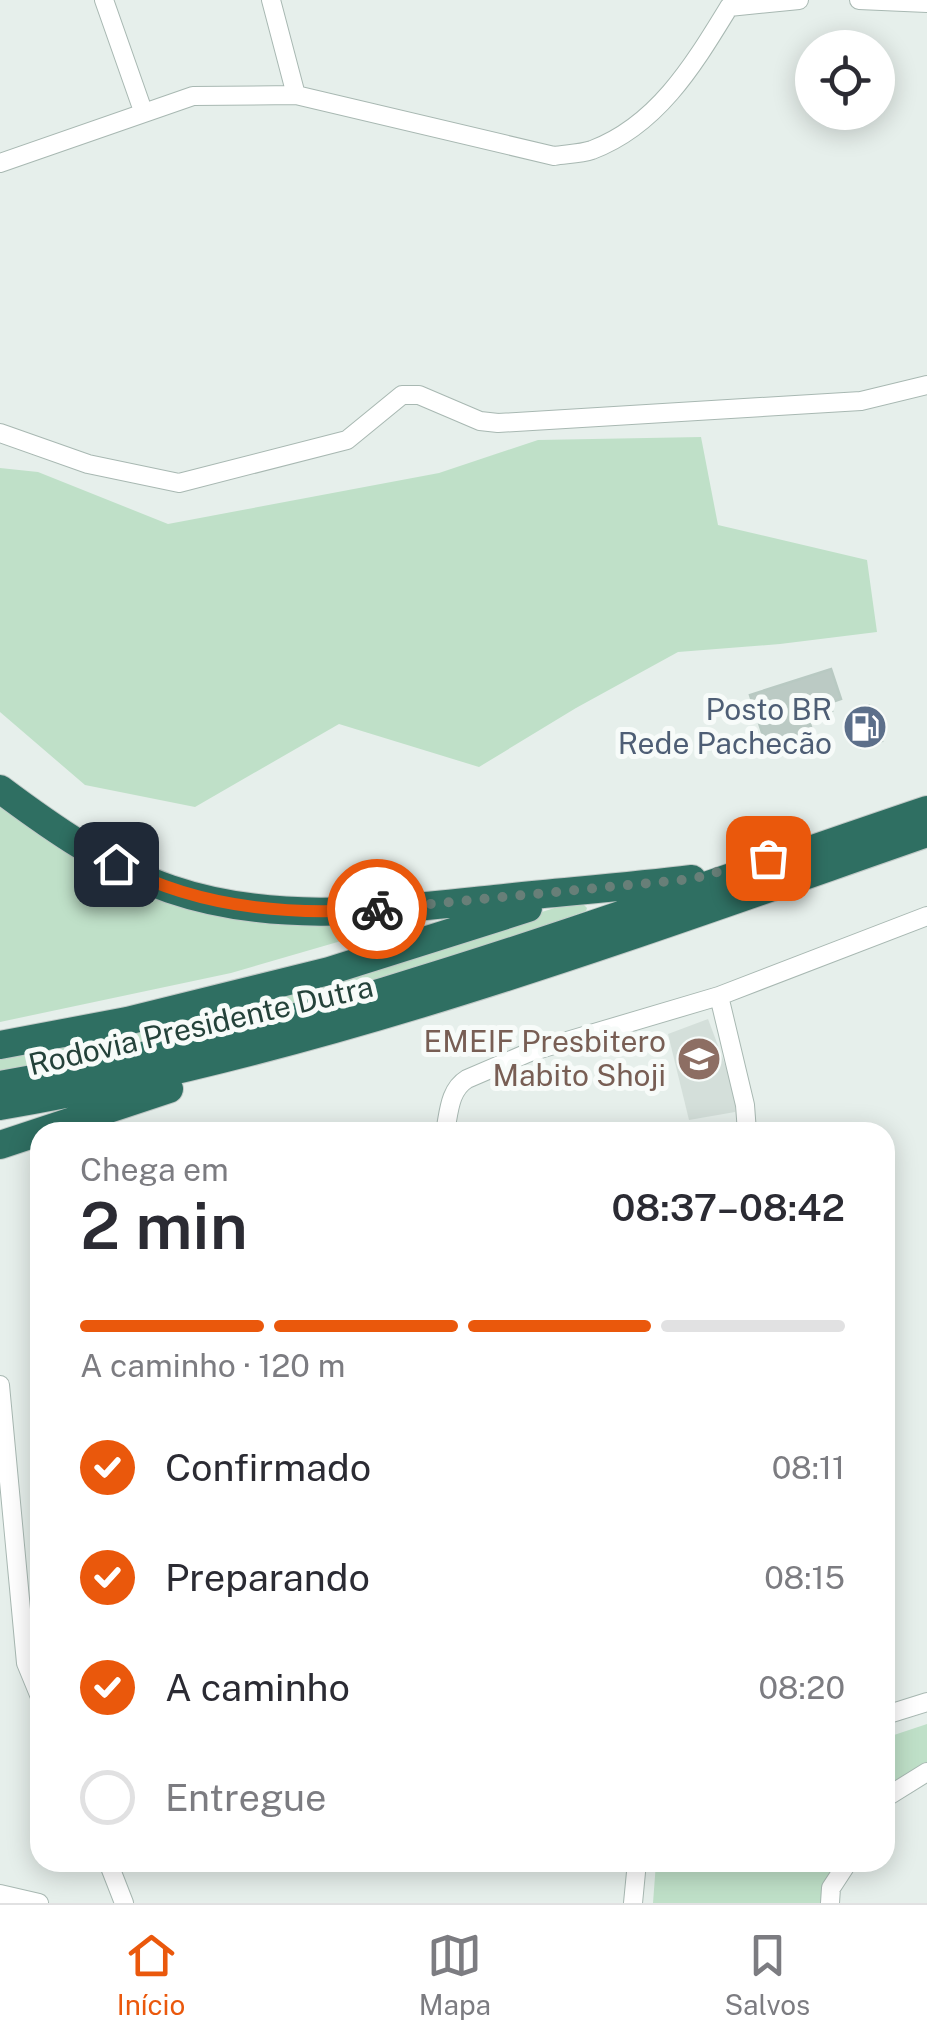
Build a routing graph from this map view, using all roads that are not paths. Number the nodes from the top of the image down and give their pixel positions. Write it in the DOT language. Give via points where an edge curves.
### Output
graph roads {
  1 [pos="104,0"];
  2 [pos="271,0"];
  3 [pos="799,0"];
  4 [pos="859,0"];
  5 [pos="927,3"];
  6 [pos="729,4"];
  7 [pos="296,96"];
  8 [pos="142,111"];
  9 [pos="0,162"];
  10 [pos="927,385"];
  11 [pos="0,433"];
  12 [pos="0,792"];
  13 [pos="927,810"];
  14 [pos="927,834"];
  15 [pos="844,838"];
  16 [pos="581,890"];
  17 [pos="927,916"];
  18 [pos="719,996"];
  19 [pos="430,1004"];
  20 [pos="0,1045"];
  21 [pos="0,1085"];
  22 [pos="0,1106"];
  23 [pos="65,1122"];
  24 [pos="447,1122"];
  25 [pos="746,1122"];
  26 [pos="30,1134"];
  27 [pos="0,1145"];
  28 [pos="0,1385"];
  29 [pos="30,1672"];
  30 [pos="927,1702"];
  31 [pos="895,1712"];
  32 [pos="927,1772"];
  33 [pos="895,1792"];
  34 [pos="112,1872"];
  35 [pos="636,1872"];
  36 [pos="841,1872"];
  37 [pos="0,1894"];
  38 [pos="39,1903"];
  39 [pos="124,1903"];
  40 [pos="634,1903"];
  41 [pos="830,1903"];
  1 -- 8 [label="street"];
  2 -- 7 [label="street"];
  3 -- 6 [label="street"];
  4 -- 5 [label="street"];
  6 -- 7 [label="street" via="689,71 642,123 590,151 554,156"];
  7 -- 8 [label="street" via="193,96"];
  8 -- 9 [label="street"];
  10 -- 11 [label="street" via="860,401 498,423 410,394 347,440 179,483 88,464"];
  12 -- 16 [label="highway" via="138,876 261,909 367,910"];
  13 -- 15 [label="highway, Rodovia Presidente Dutra"];
  14 -- 19 [label="highway, Rodovia Presidente Dutra"];
  15 -- 16 [label="highway" via="692,879"];
  15 -- 21 [label="highway, Rodovia Presidente Dutra" via="350,1003 168,1051"];
  16 -- 20 [label="highway" via="328,971"];
  17 -- 18 [label="street"];
  18 -- 24 [label="street" via="530,1052 458,1084"];
  18 -- 25 [label="street"];
  19 -- 22 [label="highway, Rodovia Presidente Dutra" via="236,1057"];
  19 -- 23 [label="highway"];
  26 -- 27 [label="highway"];
  28 -- 29 [label="street"];
  30 -- 31 [label="street"];
  32 -- 33 [label="street"];
  34 -- 39 [label="street"];
  35 -- 40 [label="street"];
  36 -- 41 [label="street"];
  37 -- 38 [label="street"];
}
